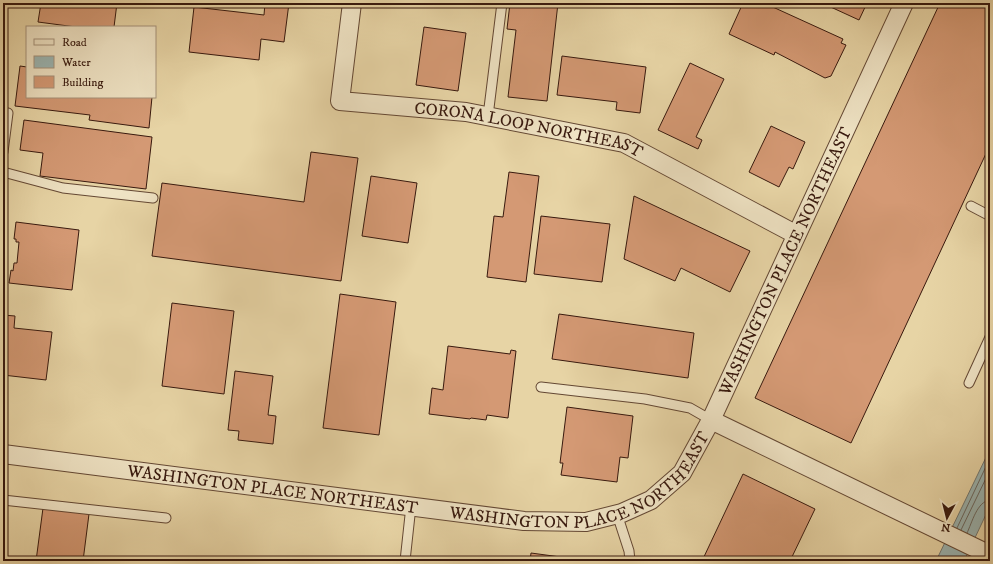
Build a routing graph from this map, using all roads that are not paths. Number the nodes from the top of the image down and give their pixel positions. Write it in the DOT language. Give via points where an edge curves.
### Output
graph roads {
  1 [pos="352,3"];
  2 [pos="502,3"];
  3 [pos="904,3"];
  4 [pos="8,114"];
  5 [pos="488,116"];
  6 [pos="3,152"];
  7 [pos="3,172"];
  8 [pos="153,198"];
  9 [pos="971,206"];
  10 [pos="990,216"];
  11 [pos="795,234"];
  12 [pos="990,337"];
  13 [pos="969,383"];
  14 [pos="541,387"];
  15 [pos="711,420"];
  16 [pos="3,454"];
  17 [pos="3,500"];
  18 [pos="411,506"];
  19 [pos="617,514"];
  20 [pos="166,518"];
  21 [pos="990,555"];
  22 [pos="405,561"];
  23 [pos="630,561"];
  1 -- 5 [label="street, CORONA LOOP NORTHEAST" via="340,101"];
  2 -- 5 [label="lane"];
  3 -- 11 [label="street, WASHINGTON PLACE NORTHEAST"];
  4 -- 6 [label="lane"];
  5 -- 11 [label="street, CORONA LOOP NORTHEAST" via="624,143"];
  7 -- 8 [label="lane" via="63,188"];
  9 -- 10 [label="lane"];
  11 -- 15 [label="street, WASHINGTON PLACE NORTHEAST"];
  12 -- 13 [label="lane"];
  14 -- 15 [label="lane" via="644,399 690,408"];
  15 -- 19 [label="street, WASHINGTON PLACE NORTHEAST" via="682,473 651,500"];
  15 -- 21 [label="street"];
  16 -- 18 [label="street, WASHINGTON PLACE NORTHEAST"];
  17 -- 20 [label="lane"];
  18 -- 19 [label="street, WASHINGTON PLACE NORTHEAST" via="524,521 586,522"];
  18 -- 22 [label="lane"];
  19 -- 23 [label="lane"];
}
